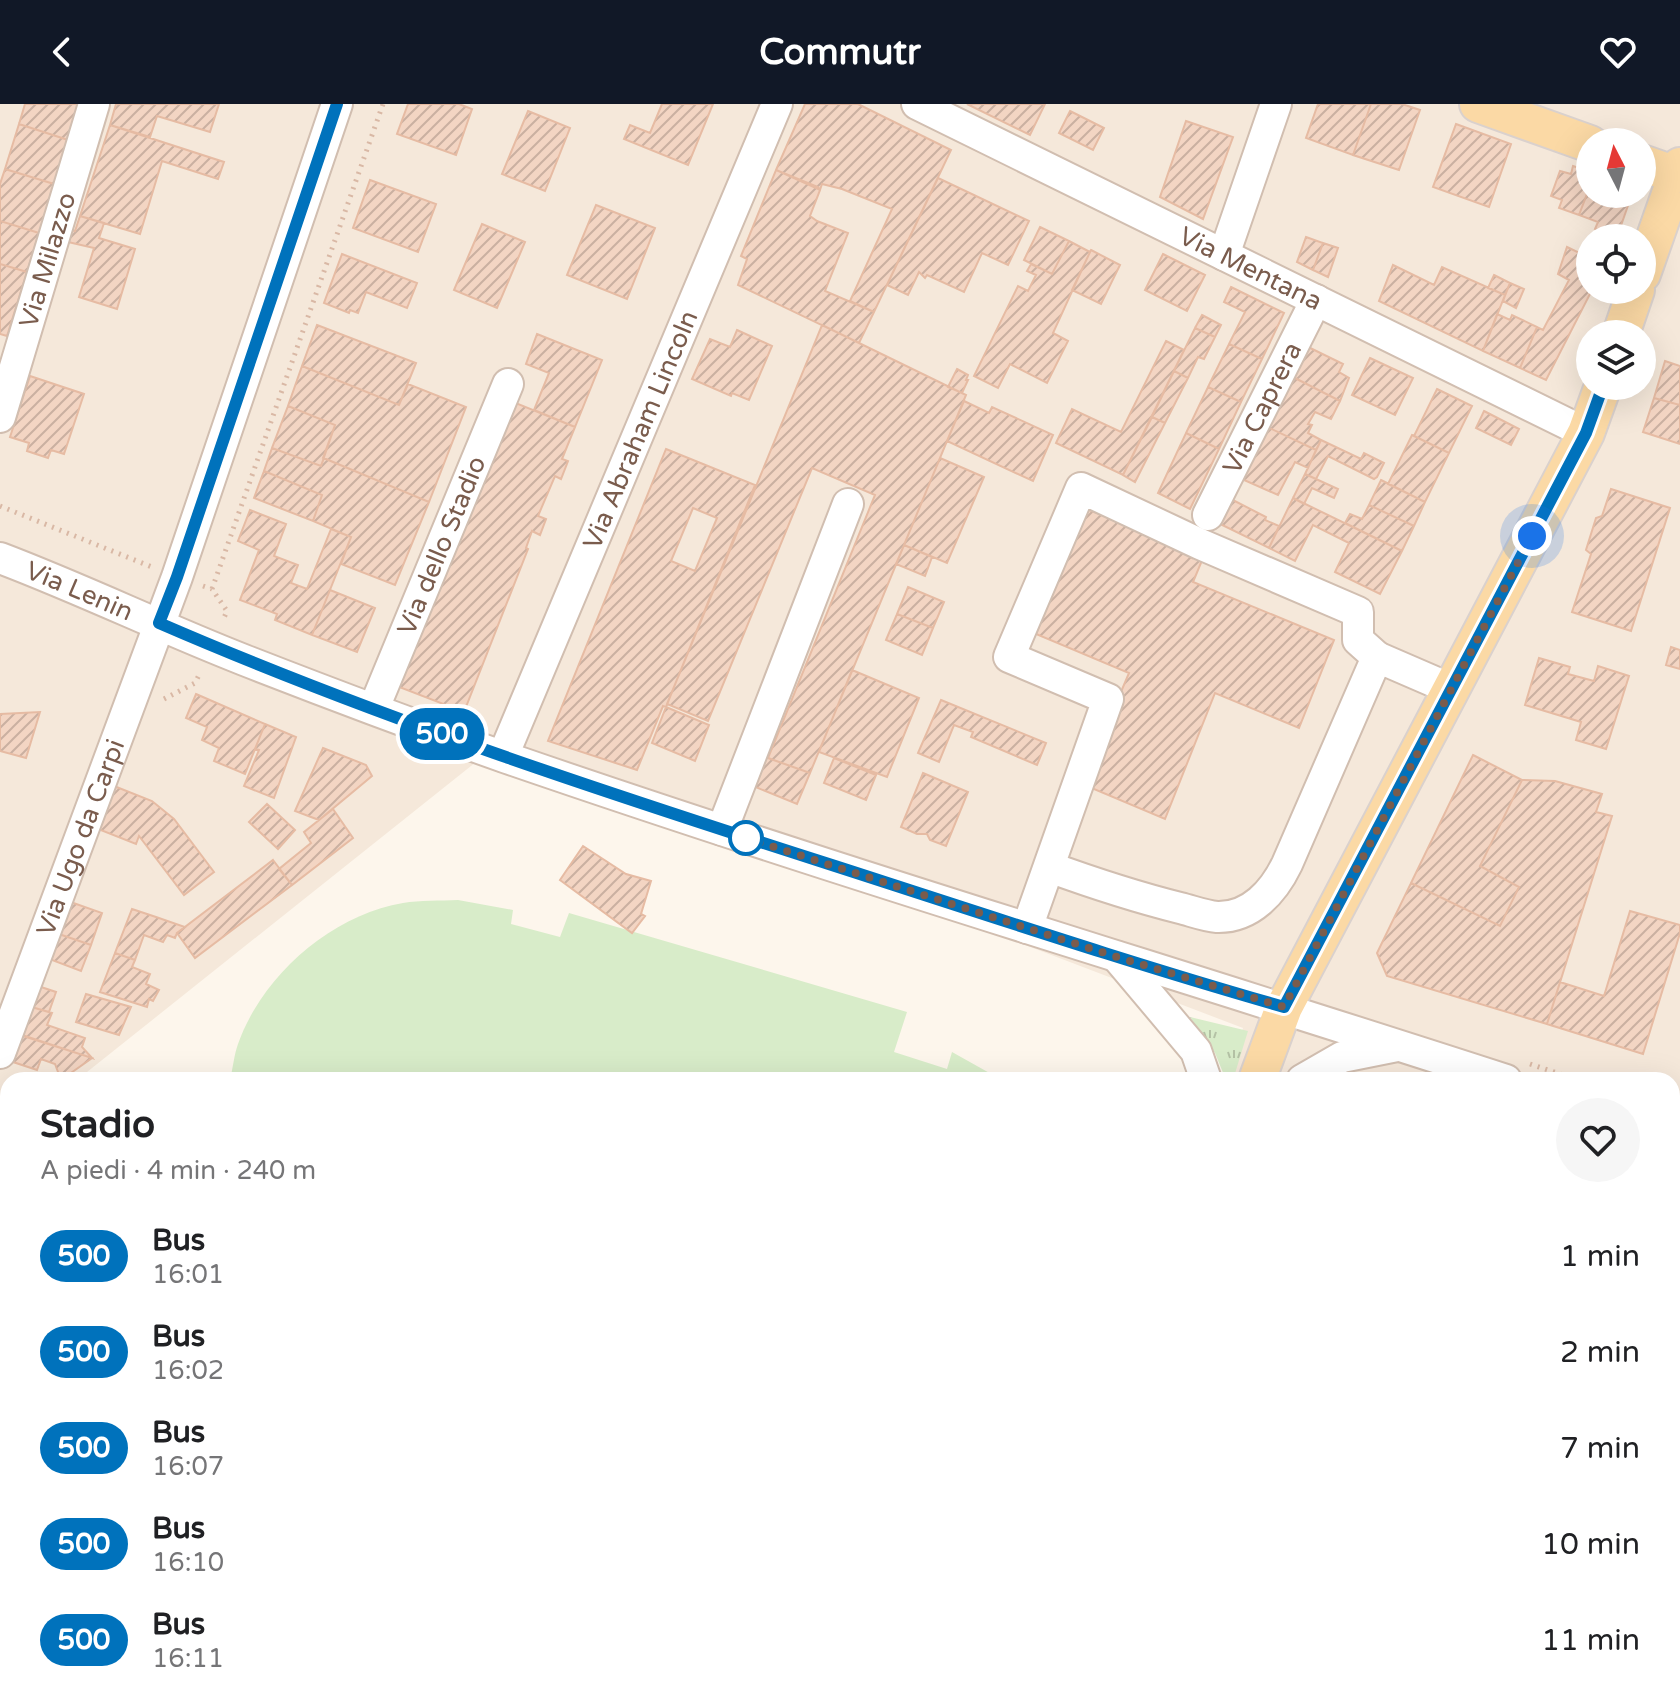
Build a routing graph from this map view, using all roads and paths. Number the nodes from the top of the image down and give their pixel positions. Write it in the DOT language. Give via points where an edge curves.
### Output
graph roads {
  1 [pos="94,104"];
  2 [pos="337,104"];
  3 [pos="383,104"];
  4 [pos="777,104"];
  5 [pos="917,104"];
  6 [pos="1276,104"];
  7 [pos="1478,104"];
  8 [pos="1576,139"];
  9 [pos="1656,167"];
  10 [pos="1679,173"];
  11 [pos="1656,236"];
  12 [pos="1224,255"];
  13 [pos="1316,300"];
  14 [pos="508,384"];
  15 [pos="1598,400"];
  16 [pos="0,417"];
  17 [pos="1586,433"];
  18 [pos="848,504"];
  19 [pos="0,506"];
  20 [pos="1208,515"];
  21 [pos="0,558"];
  22 [pos="177,577"];
  23 [pos="159,623"];
  24 [pos="1377,657"];
  25 [pos="1451,689"];
  26 [pos="374,708"];
  27 [pos="503,756"];
  28 [pos="722,830"];
  29 [pos="1049,867"];
  30 [pos="1027,928"];
  31 [pos="1117,957"];
  32 [pos="1284,1007"];
  33 [pos="1401,1046"];
  34 [pos="0,1053"];
  35 [pos="1426,1068"];
  36 [pos="1203,1072"];
  37 [pos="1260,1072"];
  38 [pos="1316,1072"];
  39 [pos="1453,1072"];
  1 -- 16 [label="street, Via Milazzo"];
  2 -- 22 [label="street, Via Ugo da Carpi"];
  3 -- 22 [label="path" via="212,589"];
  4 -- 27 [label="street, Via Abraham Lincoln"];
  5 -- 12 [label="street, Via Mentana"];
  6 -- 12 [label="street"];
  7 -- 8 [label="main road"];
  9 -- 10 [label="main road"];
  10 -- 11 [label="main road"];
  12 -- 13 [label="street, Via Mentana"];
  13 -- 17 [label="street, Via Mentana"];
  13 -- 20 [label="street, Via Caprera"];
  14 -- 26 [label="street, Via dello Stadio"];
  15 -- 17 [label="main road"];
  17 -- 25 [label="main road"];
  18 -- 28 [label="street"];
  19 -- 22 [label="path"];
  21 -- 23 [label="street, Via Lenin"];
  22 -- 23 [label="street, Via Ugo da Carpi"];
  23 -- 26 [label="street, Via Lenin"];
  23 -- 34 [label="street, Via Ugo da Carpi"];
  24 -- 25 [label="street"];
  24 -- 29 [label="street" via="1287,864 1264,898 1242,912 1217,917"];
  24 -- 29 [label="street" via="1358,640 1358,612 1081,488 1009,657 1108,699"];
  25 -- 32 [label="main road"];
  26 -- 27 [label="street, Via Lenin"];
  27 -- 28 [label="street, Via Lenin"];
  28 -- 30 [label="street, Via Lenin"];
  29 -- 30 [label="street"];
  30 -- 31 [label="street, Via Lenin"];
  31 -- 32 [label="street, Via Lenin"];
  31 -- 36 [label="street" via="1196,1051"];
  32 -- 33 [label="street, Via Lenin"];
  32 -- 37 [label="main road"];
  33 -- 35 [label="street, Via Lenin"];
  33 -- 38 [label="street" via="1342,1057"];
  35 -- 39 [label="street, Via Lenin"];
}
